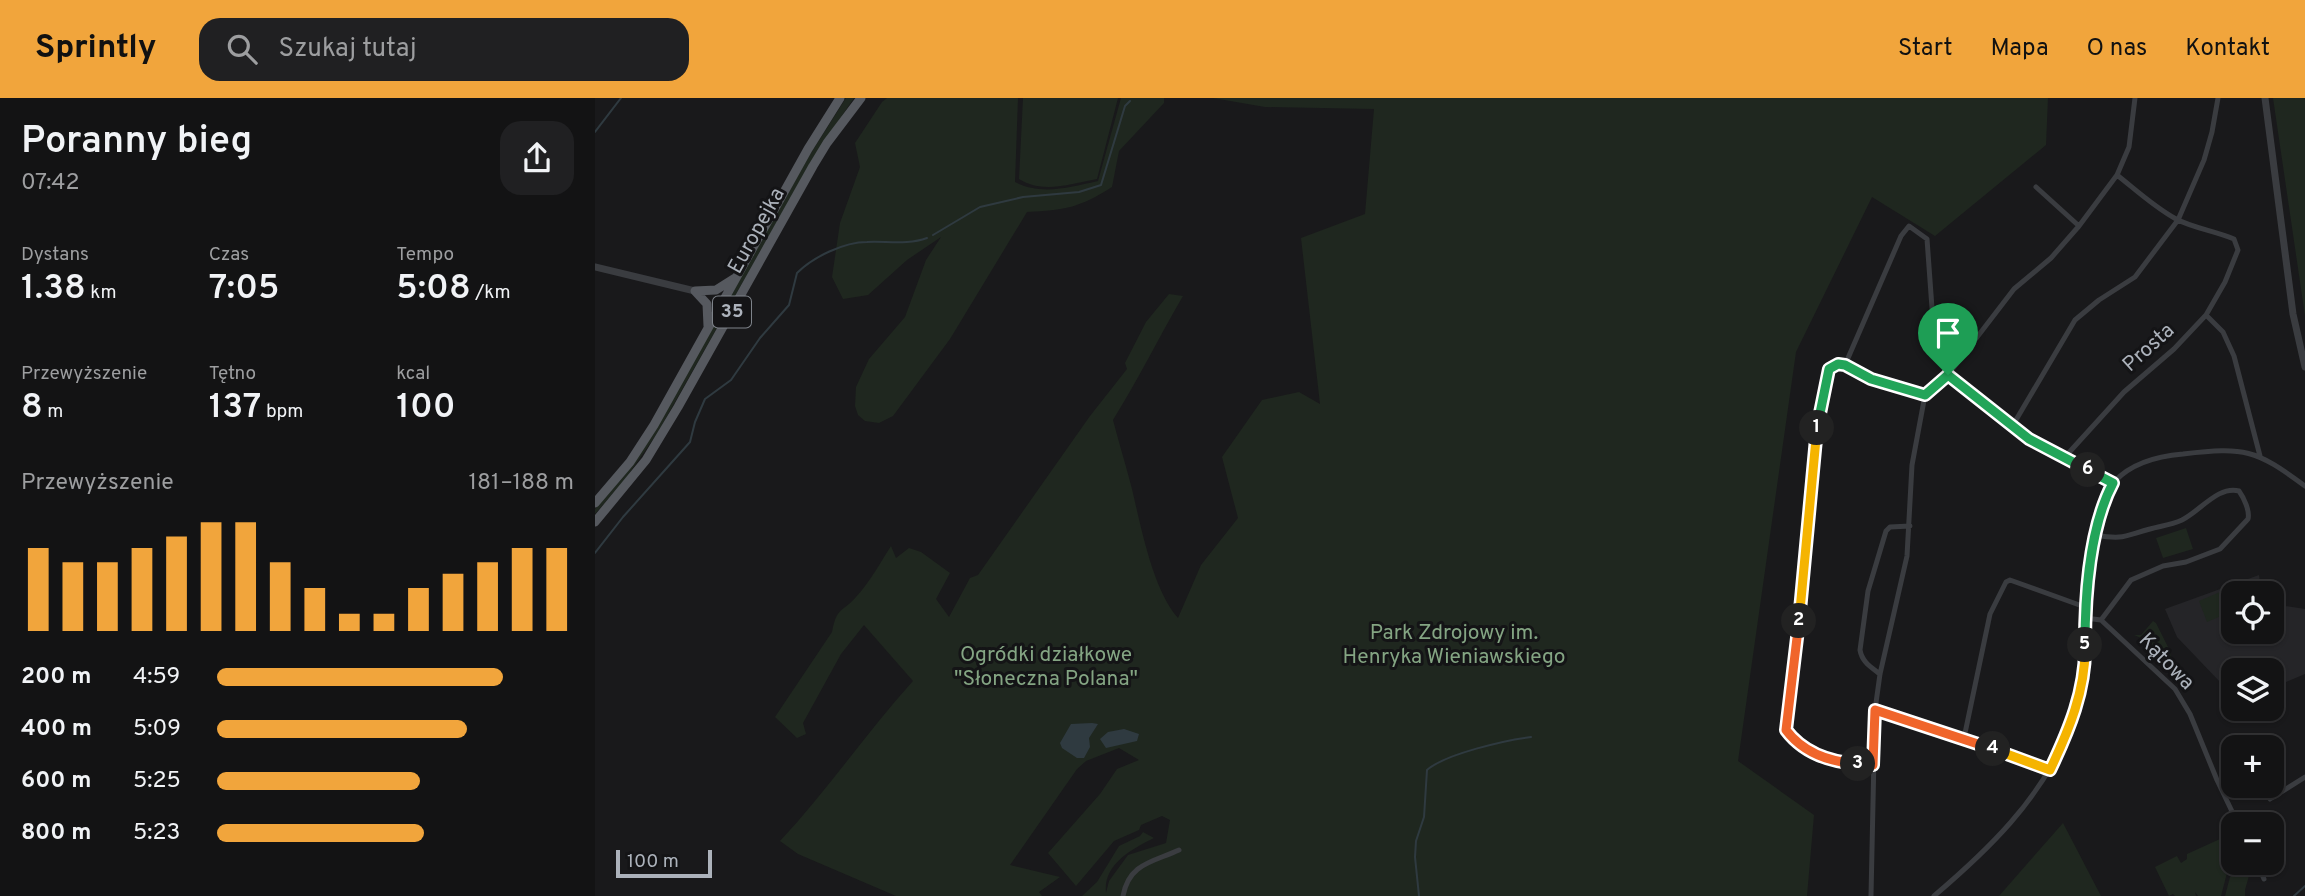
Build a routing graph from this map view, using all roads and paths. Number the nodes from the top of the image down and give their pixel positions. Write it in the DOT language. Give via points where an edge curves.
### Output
graph roads {
  1 [pos="840,98"];
  2 [pos="861,98"];
  3 [pos="2135,98"];
  4 [pos="2218,98"];
  5 [pos="2265,98"];
  6 [pos="2117,175"];
  7 [pos="2036,187"];
  8 [pos="2178,220"];
  9 [pos="2079,226"];
  10 [pos="595,267"];
  11 [pos="739,275"];
  12 [pos="695,291"];
  13 [pos="2206,315"];
  14 [pos="707,331"];
  15 [pos="1974,342"];
  16 [pos="1845,365"];
  17 [pos="2305,367"];
  18 [pos="1948,375"];
  19 [pos="1925,395"];
  20 [pos="2013,425"];
  21 [pos="2260,456"];
  22 [pos="2064,458"];
  23 [pos="2113,483"];
  24 [pos="2305,486"];
  25 [pos="595,503"];
  26 [pos="595,522"];
  27 [pos="1910,526"];
  28 [pos="2095,535"];
  29 [pos="2085,607"];
  30 [pos="2085,618"];
  31 [pos="2101,620"];
  32 [pos="1880,674"];
  33 [pos="1875,710"];
  34 [pos="1964,738"];
  35 [pos="1873,765"];
  36 [pos="2050,770"];
  37 [pos="2305,777"];
  38 [pos="2270,799"];
  39 [pos="2232,812"];
  40 [pos="1179,850"];
  41 [pos="2263,875"];
  42 [pos="2265,879"];
  43 [pos="1123,896"];
  44 [pos="1871,896"];
  45 [pos="1934,896"];
  1 -- 11 [label="main road, Europejka / 35"];
  2 -- 26 [label="main road, Europejka / 35" via="820,154 646,460"];
  3 -- 6 [label="street" via="2129,147"];
  4 -- 8 [label="street" via="2204,160"];
  5 -- 17 [label="street" via="2293,314"];
  6 -- 8 [label="street"];
  6 -- 9 [label="street"];
  7 -- 9 [label="street"];
  8 -- 13 [label="street, Prosta" via="2234,239 2238,250"];
  8 -- 20 [label="street" via="2135,277 2075,320"];
  9 -- 15 [label="street" via="2014,289"];
  10 -- 12 [label="street"];
  11 -- 12 [label="main road" via="716,290"];
  11 -- 14 [label="main road, Europejka / 35"];
  12 -- 14 [label="main road" via="707,304"];
  13 -- 21 [label="street" via="2223,332 2234,356"];
  13 -- 22 [label="street, Prosta" via="2124,392"];
  14 -- 25 [label="main road, Europejka / 35" via="630,462"];
  15 -- 16 [label="street" via="1932,308 1927,239 1909,226"];
  15 -- 18 [label="street"];
  16 -- 19 [label="street" via="1871,379"];
  16 -- 35 [label="street" via="1829,369 1818,415 1803,595 1785,723 1790,736 1832,762"];
  18 -- 19 [label="street"];
  18 -- 20 [label="street"];
  19 -- 27 [label="street" via="1912,465"];
  20 -- 22 [label="street"];
  21 -- 23 [label="street" via="2233,449 2166,456 2139,464"];
  21 -- 24 [label="street"];
  22 -- 23 [label="street"];
  23 -- 28 [label="street"];
  27 -- 32 [label="street"];
  27 -- 32 [label="street" via="1885,531 1868,591 1860,650 1868,666"];
  28 -- 29 [label="street"];
  28 -- 31 [label="street" via="2123,538 2171,524 2231,490 2242,494 2249,515 2220,549 2131,580"];
  29 -- 30 [label="street"];
  29 -- 34 [label="street" via="2006,582 1990,614"];
  30 -- 31 [label="street"];
  30 -- 36 [label="street" via="2083,686"];
  31 -- 39 [label="street, Kątowa" via="2175,690"];
  32 -- 33 [label="street"];
  33 -- 34 [label="street"];
  33 -- 35 [label="street"];
  34 -- 36 [label="street"];
  35 -- 44 [label="street"];
  36 -- 45 [label="street" via="2018,816"];
  37 -- 38 [label="street"];
  40 -- 43 [label="street" via="1133,871"];
  41 -- 42 [label="street"];
}
